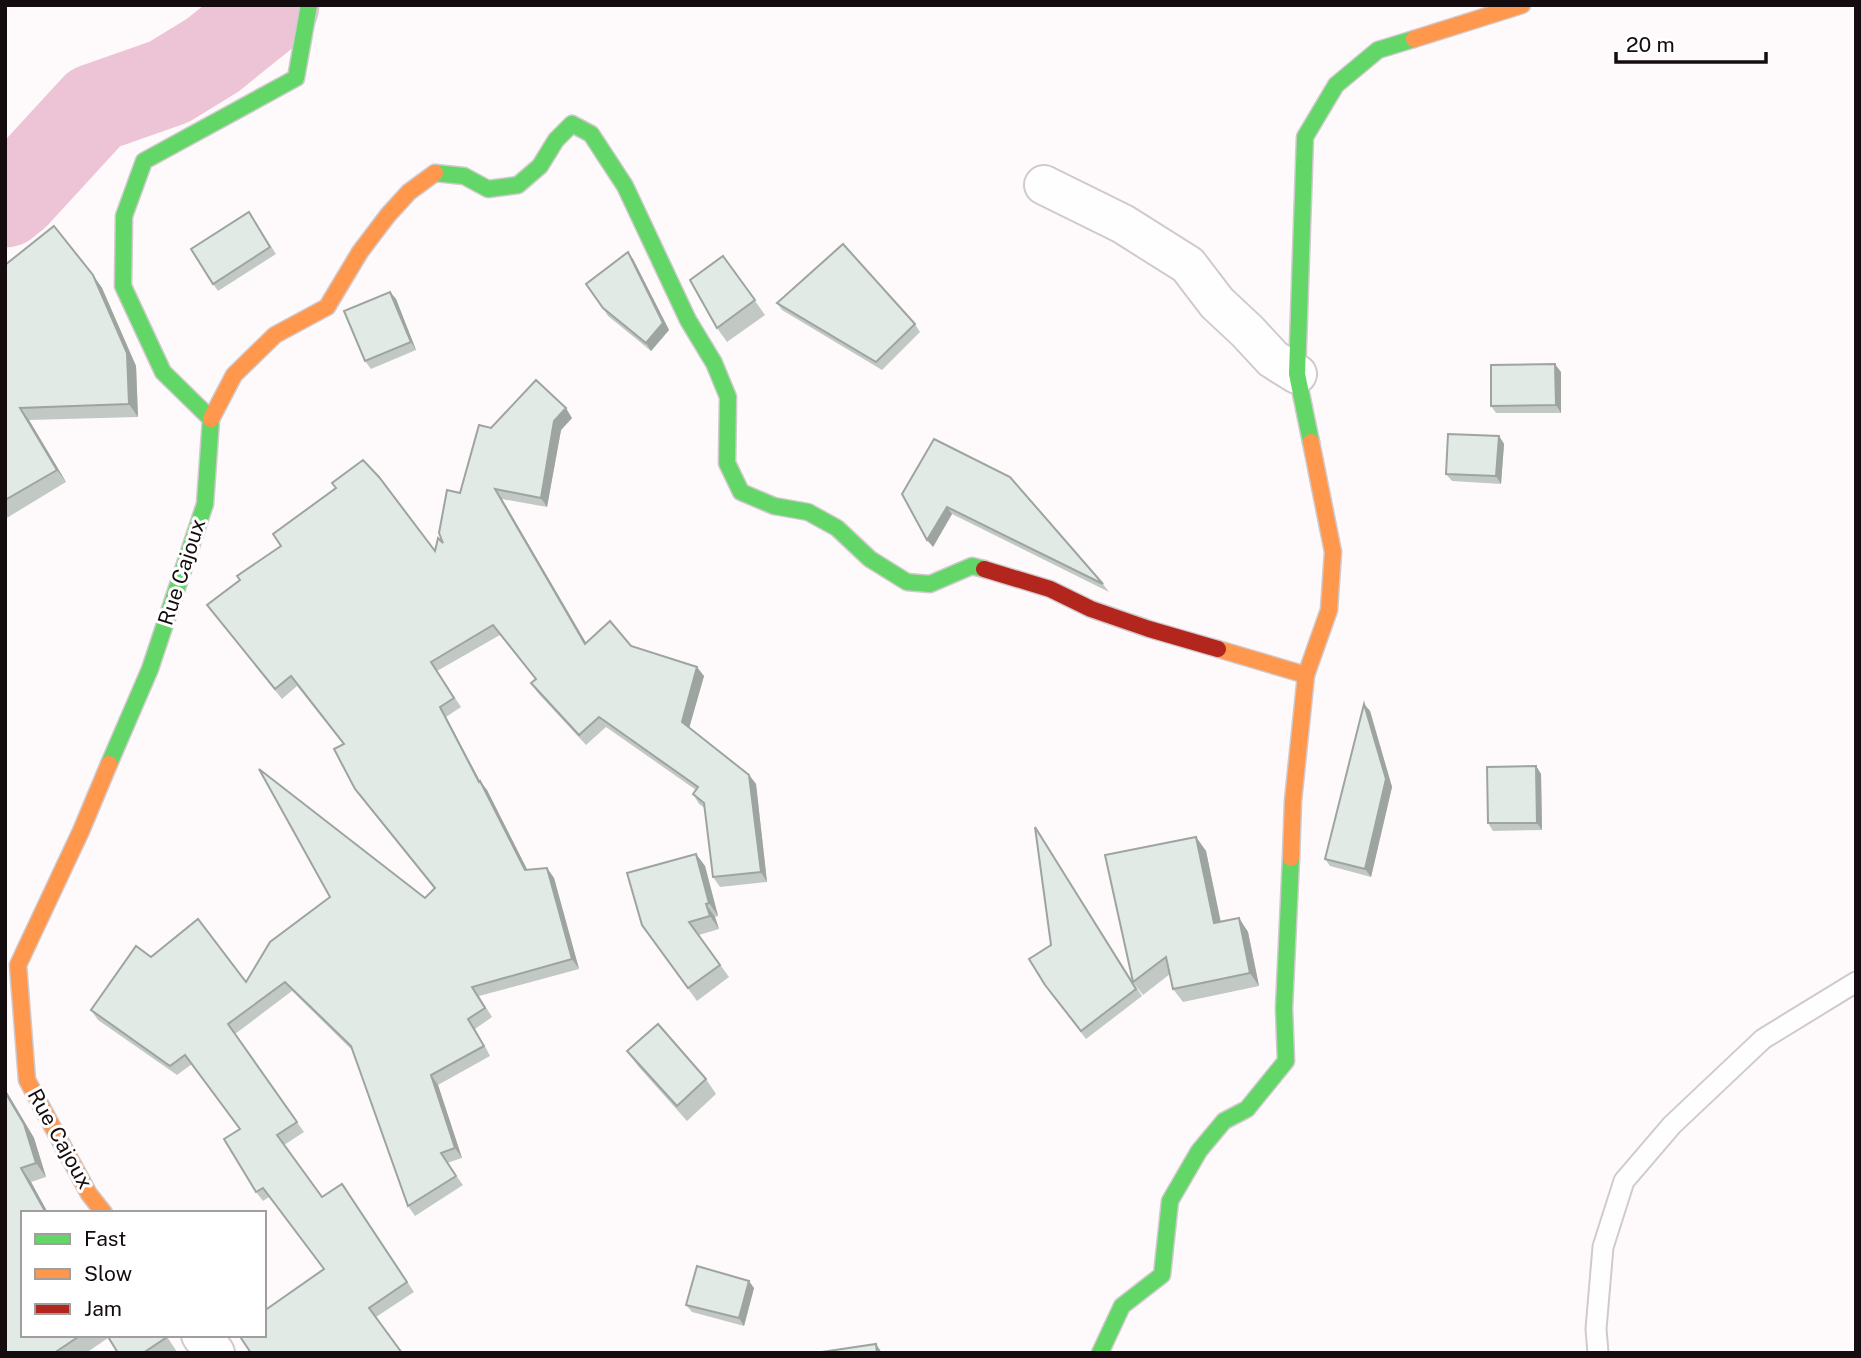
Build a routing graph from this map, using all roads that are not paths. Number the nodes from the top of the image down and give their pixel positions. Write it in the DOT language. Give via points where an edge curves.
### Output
graph roads {
  1 [pos="309,5"];
  2 [pos="1522,5"];
  3 [pos="1044,185"];
  4 [pos="1297,374"];
  5 [pos="211,419"];
  6 [pos="1306,675"];
  7 [pos="1856,982"];
  8 [pos="102,1211"];
  9 [pos="1100,1353"];
  10 [pos="1598,1353"];
  1 -- 5 [label="street" via="296,78 144,161 124,216 123,286 163,372"];
  2 -- 4 [label="street" via="1378,50 1336,86 1305,136"];
  3 -- 4 [label="street" via="1123,224 1188,265 1217,303 1273,359"];
  4 -- 6 [label="street" via="1333,552 1329,610"];
  5 -- 6 [label="street" via="234,375 275,335 327,307 360,253 409,192 435,173 464,176 488,189 518,185 540,166 572,124 591,134 625,186 688,320 714,363 728,397 727,463 741,492 827,522 870,559 907,582 930,584 972,566 1050,589 1149,629"];
  5 -- 8 [label="street, Rue Cajoux" via="205,504 150,669 82,831 18,965 27,1080"];
  6 -- 9 [label="street" via="1293,801 1286,1061 1247,1109 1224,1121 1199,1151 1170,1201 1162,1275 1122,1306"];
  7 -- 10 [label="lane" via="1763,1039 1672,1125 1624,1181 1603,1247"];
}
